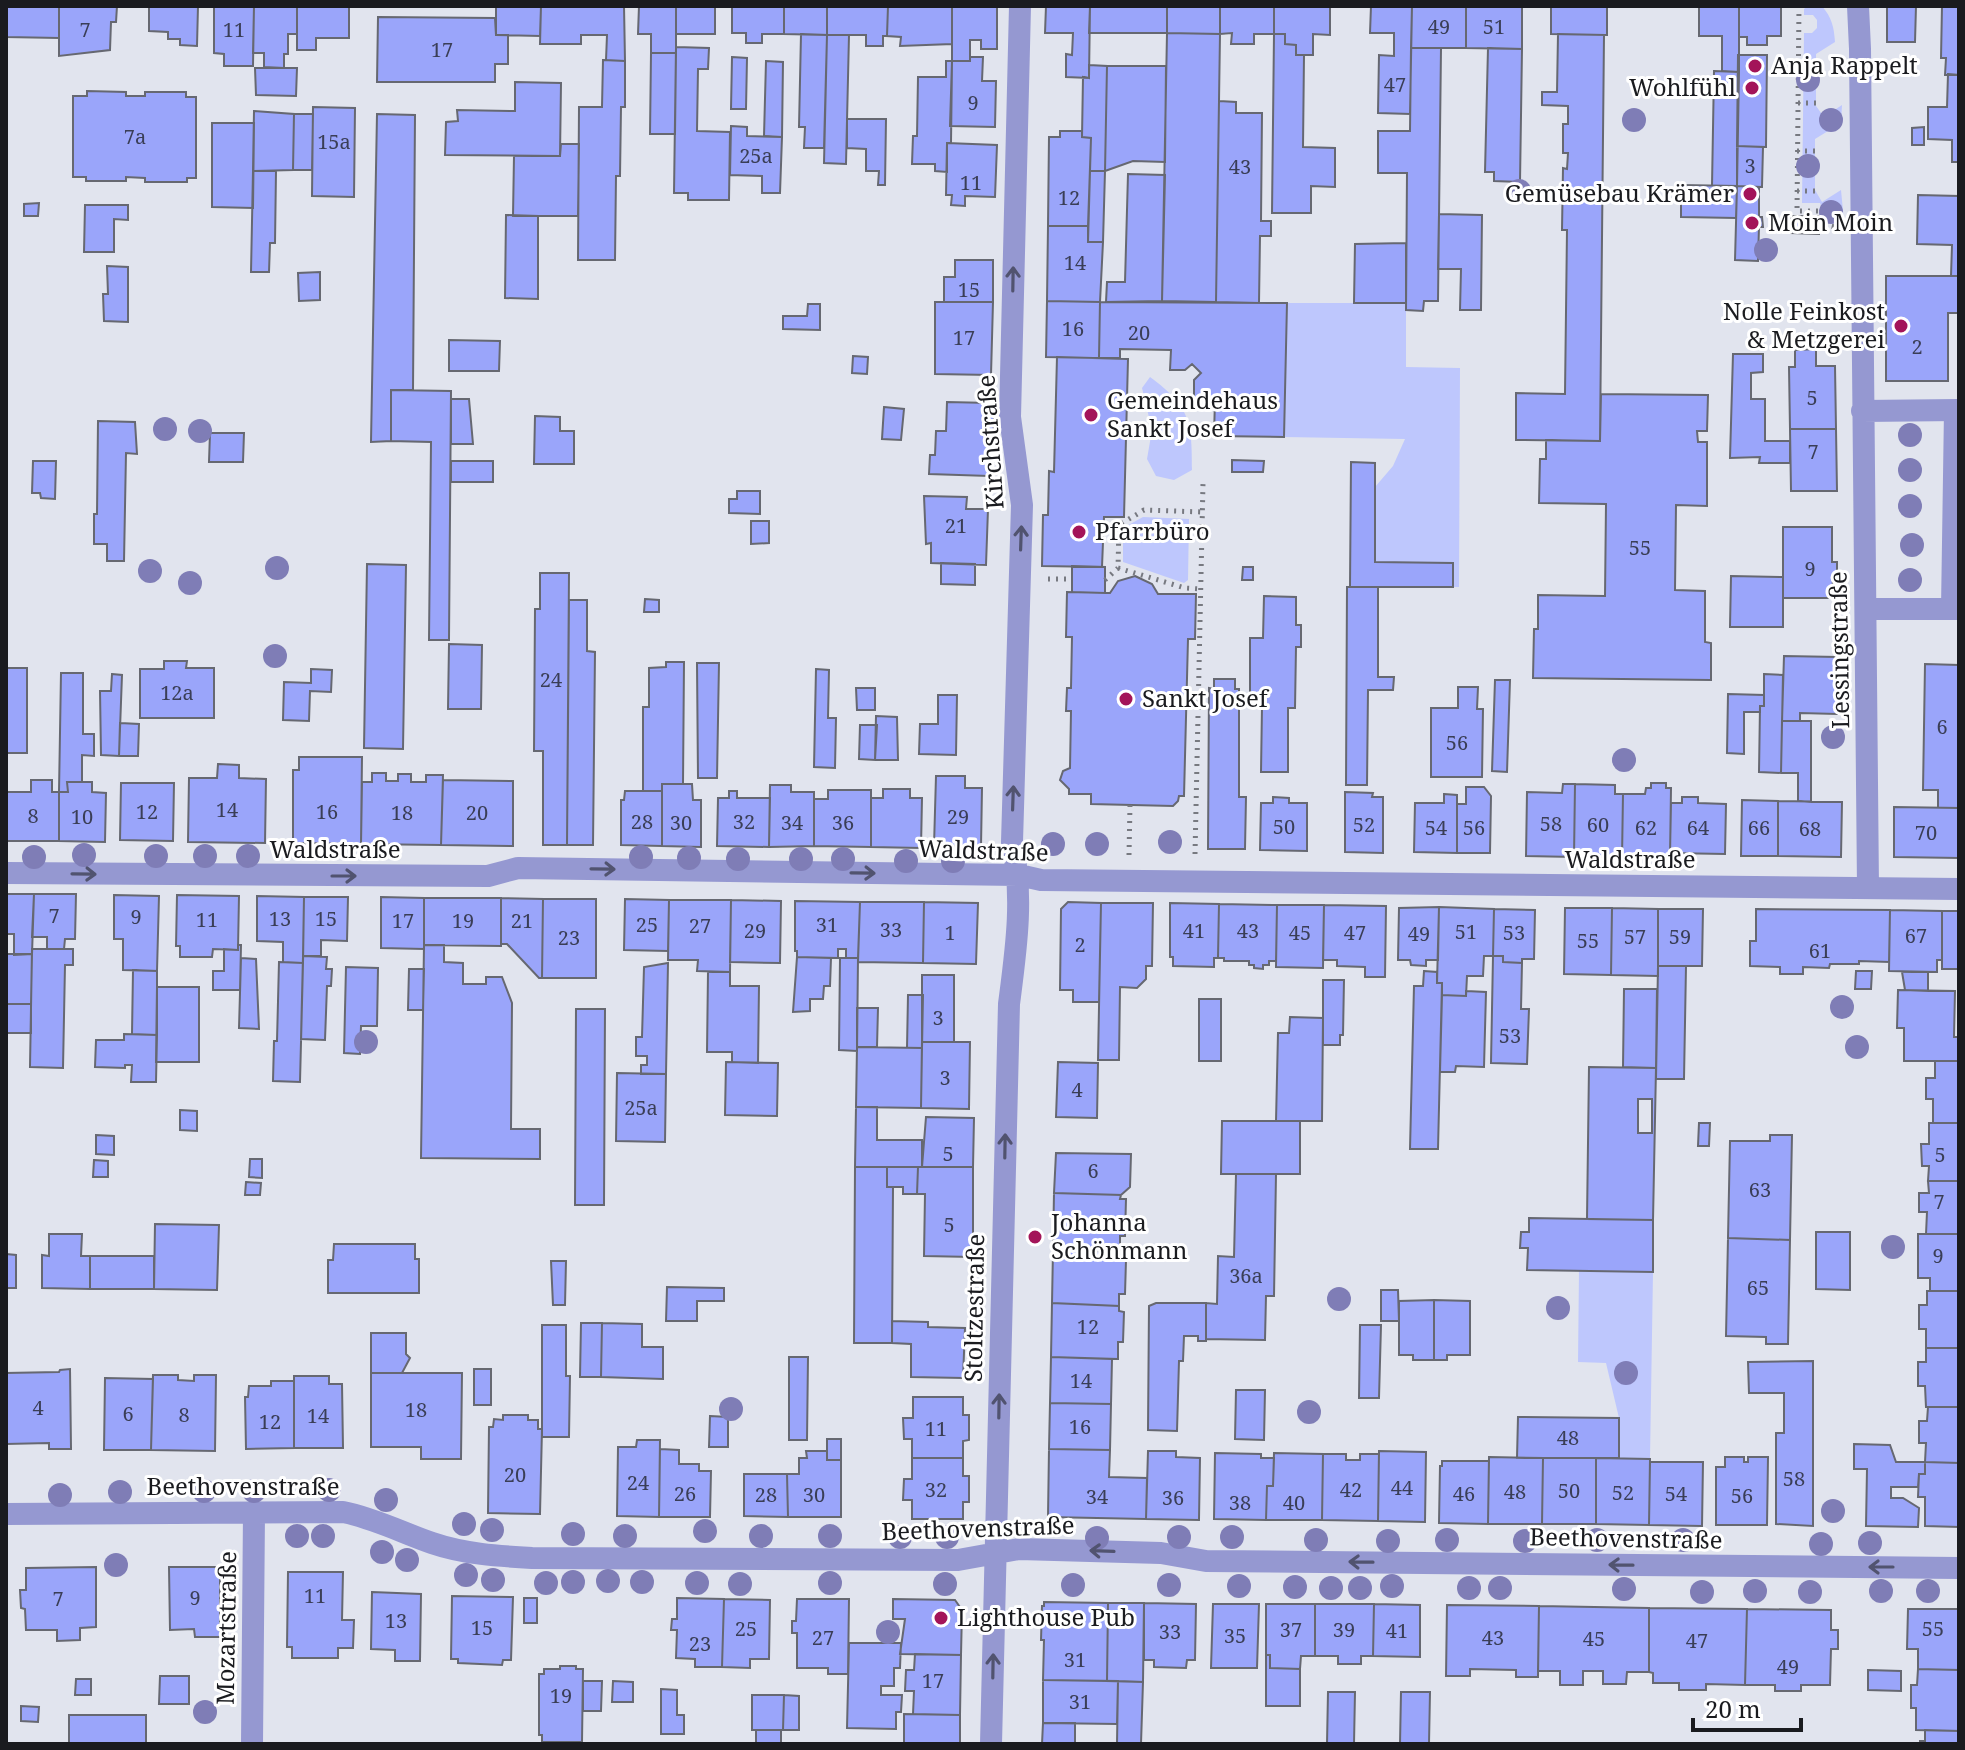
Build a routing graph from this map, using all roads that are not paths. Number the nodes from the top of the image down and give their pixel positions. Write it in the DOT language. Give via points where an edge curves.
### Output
graph roads {
  1 [pos="1020,6"];
  2 [pos="1858,6"];
  3 [pos="1956,410"];
  4 [pos="1862,411"];
  5 [pos="1866,609"];
  6 [pos="1955,609"];
  7 [pos="6,873"];
  8 [pos="1019,875"];
  9 [pos="1868,888"];
  10 [pos="1959,889"];
  11 [pos="254,1512"];
  12 [pos="6,1514"];
  13 [pos="995,1554"];
  14 [pos="1959,1568"];
  15 [pos="252,1744"];
  16 [pos="991,1744"];
  8 -- 1 [label="street, Kirchstraße, one-way" via="1012,842 1022,505 1010,417"];
  2 -- 4 [label="street, Lessingstraße"];
  3 -- 4 [label="street"];
  3 -- 6 [label="lane"];
  4 -- 5 [label="street, Lessingstraße"];
  5 -- 6 [label="street"];
  5 -- 9 [label="street, Lessingstraße"];
  7 -- 8 [label="street, Waldstraße, one-way" via="488,876 518,868"];
  8 -- 9 [label="street, Waldstraße" via="1038,880"];
  13 -- 8 [label="street, Stoltzestraße, one-way" via="1009,1004"];
  9 -- 10 [label="street, Waldstraße"];
  11 -- 12 [label="street, Beethovenstraße"];
  11 -- 13 [label="street, Beethovenstraße" via="343,1512 463,1551 532,1558 958,1560"];
  11 -- 15 [label="street, Mozartstraße"];
  14 -- 13 [label="street, Beethovenstraße, one-way" via="1206,1561 1161,1553 1034,1549"];
  16 -- 13 [label="street, Stoltzestraße, one-way"];
}
